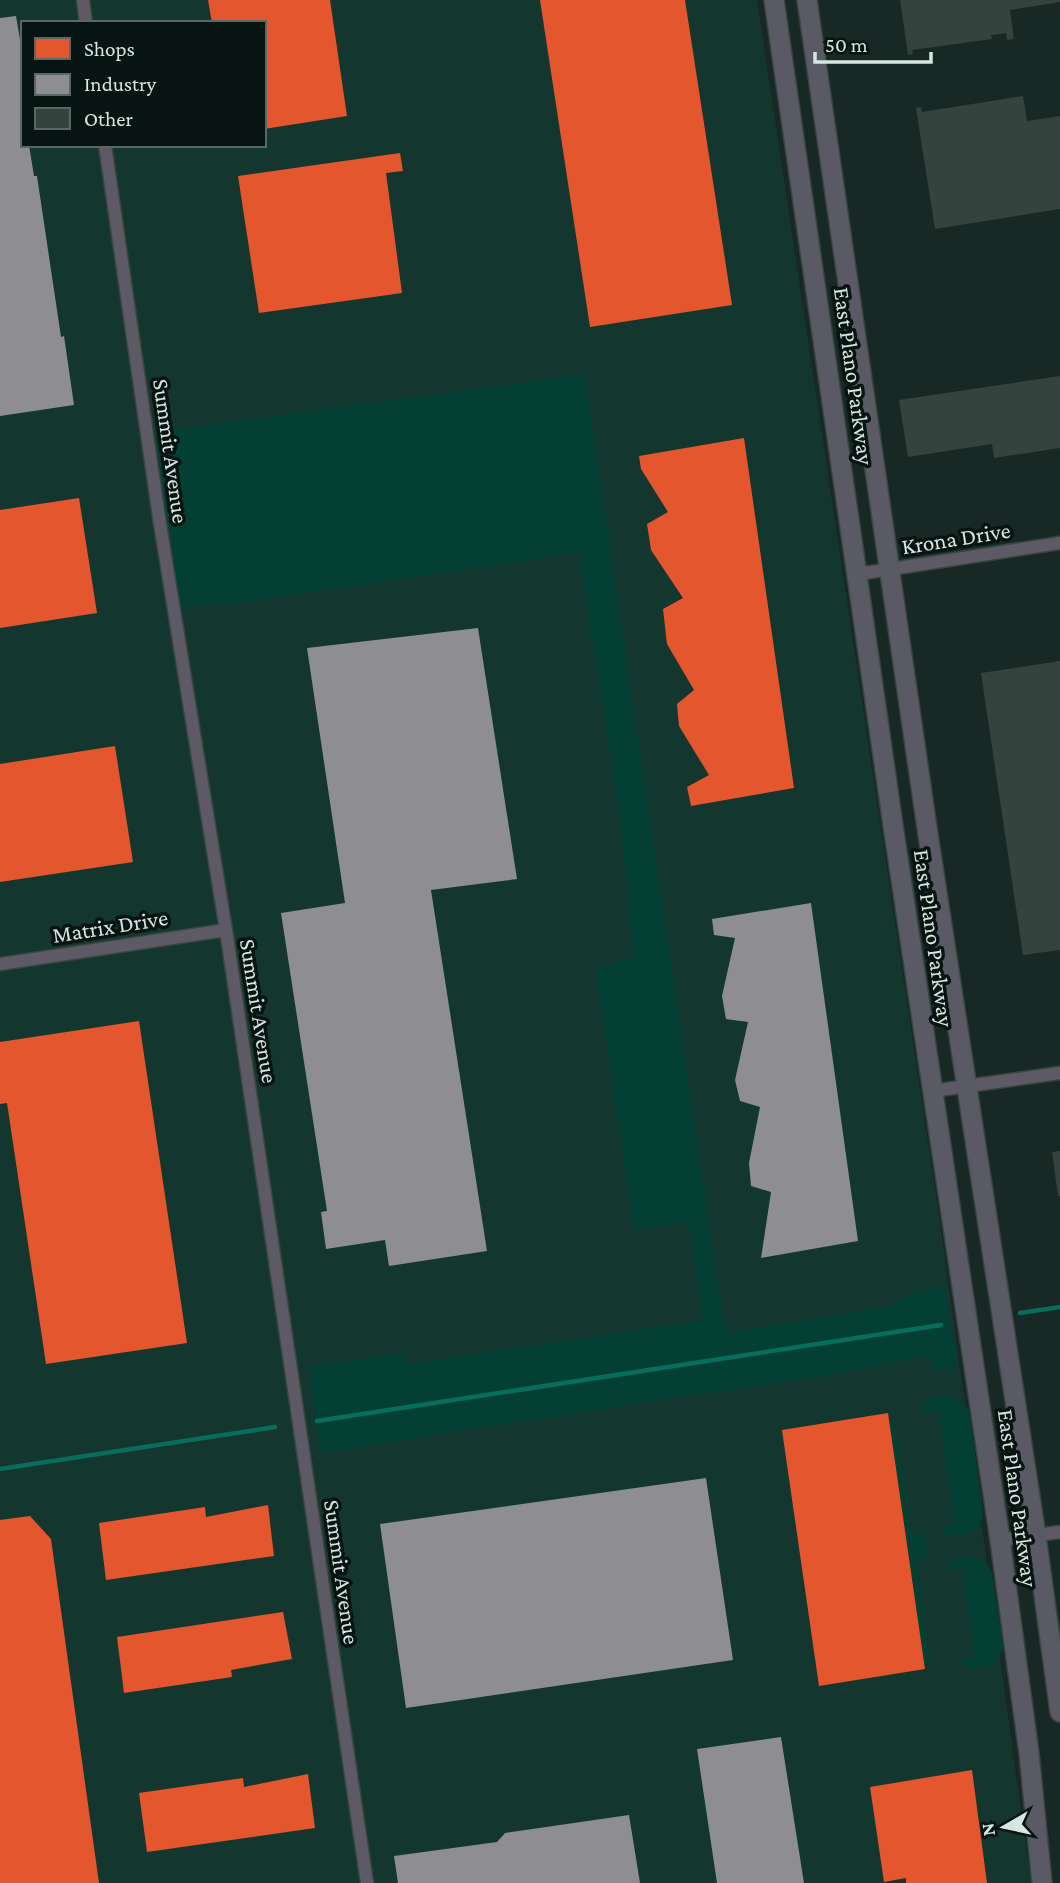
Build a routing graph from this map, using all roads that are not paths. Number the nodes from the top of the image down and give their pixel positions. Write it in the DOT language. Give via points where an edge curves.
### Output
graph roads {
  1 [pos="83,0"];
  2 [pos="774,0"];
  3 [pos="807,0"];
  4 [pos="86,21"];
  5 [pos="820,96"];
  6 [pos="788,100"];
  7 [pos="105,147"];
  8 [pos="862,374"];
  9 [pos="829,380"];
  10 [pos="1060,543"];
  11 [pos="890,569"];
  12 [pos="858,574"];
  13 [pos="927,828"];
  14 [pos="894,832"];
  15 [pos="226,930"];
  16 [pos="0,964"];
  17 [pos="1060,1073"];
  18 [pos="967,1087"];
  19 [pos="932,1091"];
  20 [pos="1001,1319"];
  21 [pos="967,1324"];
  22 [pos="1060,1532"];
  23 [pos="1036,1536"];
  24 [pos="1000,1540"];
  25 [pos="1060,1712"];
  26 [pos="367,1883"];
  27 [pos="1042,1883"];
  1 -- 4 [label="street"];
  2 -- 6 [label="main road, East Plano Parkway"];
  3 -- 5 [label="main road, East Plano Parkway"];
  5 -- 6 [label="main road"];
  5 -- 8 [label="main road, East Plano Parkway"];
  6 -- 9 [label="main road, East Plano Parkway"];
  7 -- 15 [label="street, Summit Avenue"];
  8 -- 9 [label="main road"];
  8 -- 11 [label="main road, East Plano Parkway"];
  9 -- 12 [label="main road, East Plano Parkway"];
  10 -- 11 [label="street, Krona Drive"];
  11 -- 12 [label="street, Krona Drive"];
  11 -- 13 [label="main road, East Plano Parkway"];
  12 -- 14 [label="main road, East Plano Parkway"];
  13 -- 14 [label="main road"];
  13 -- 18 [label="main road, East Plano Parkway"];
  14 -- 19 [label="main road, East Plano Parkway"];
  15 -- 16 [label="street, Matrix Drive"];
  15 -- 26 [label="street, Summit Avenue"];
  17 -- 18 [label="street"];
  18 -- 19 [label="street"];
  18 -- 20 [label="main road, East Plano Parkway"];
  19 -- 21 [label="main road, East Plano Parkway"];
  20 -- 21 [label="main road"];
  20 -- 23 [label="main road, East Plano Parkway"];
  21 -- 24 [label="main road, East Plano Parkway"];
  22 -- 23 [label="street"];
  23 -- 24 [label="street"];
  23 -- 25 [label="main road, East Plano Parkway"];
  24 -- 27 [label="main road, East Plano Parkway"];
}
